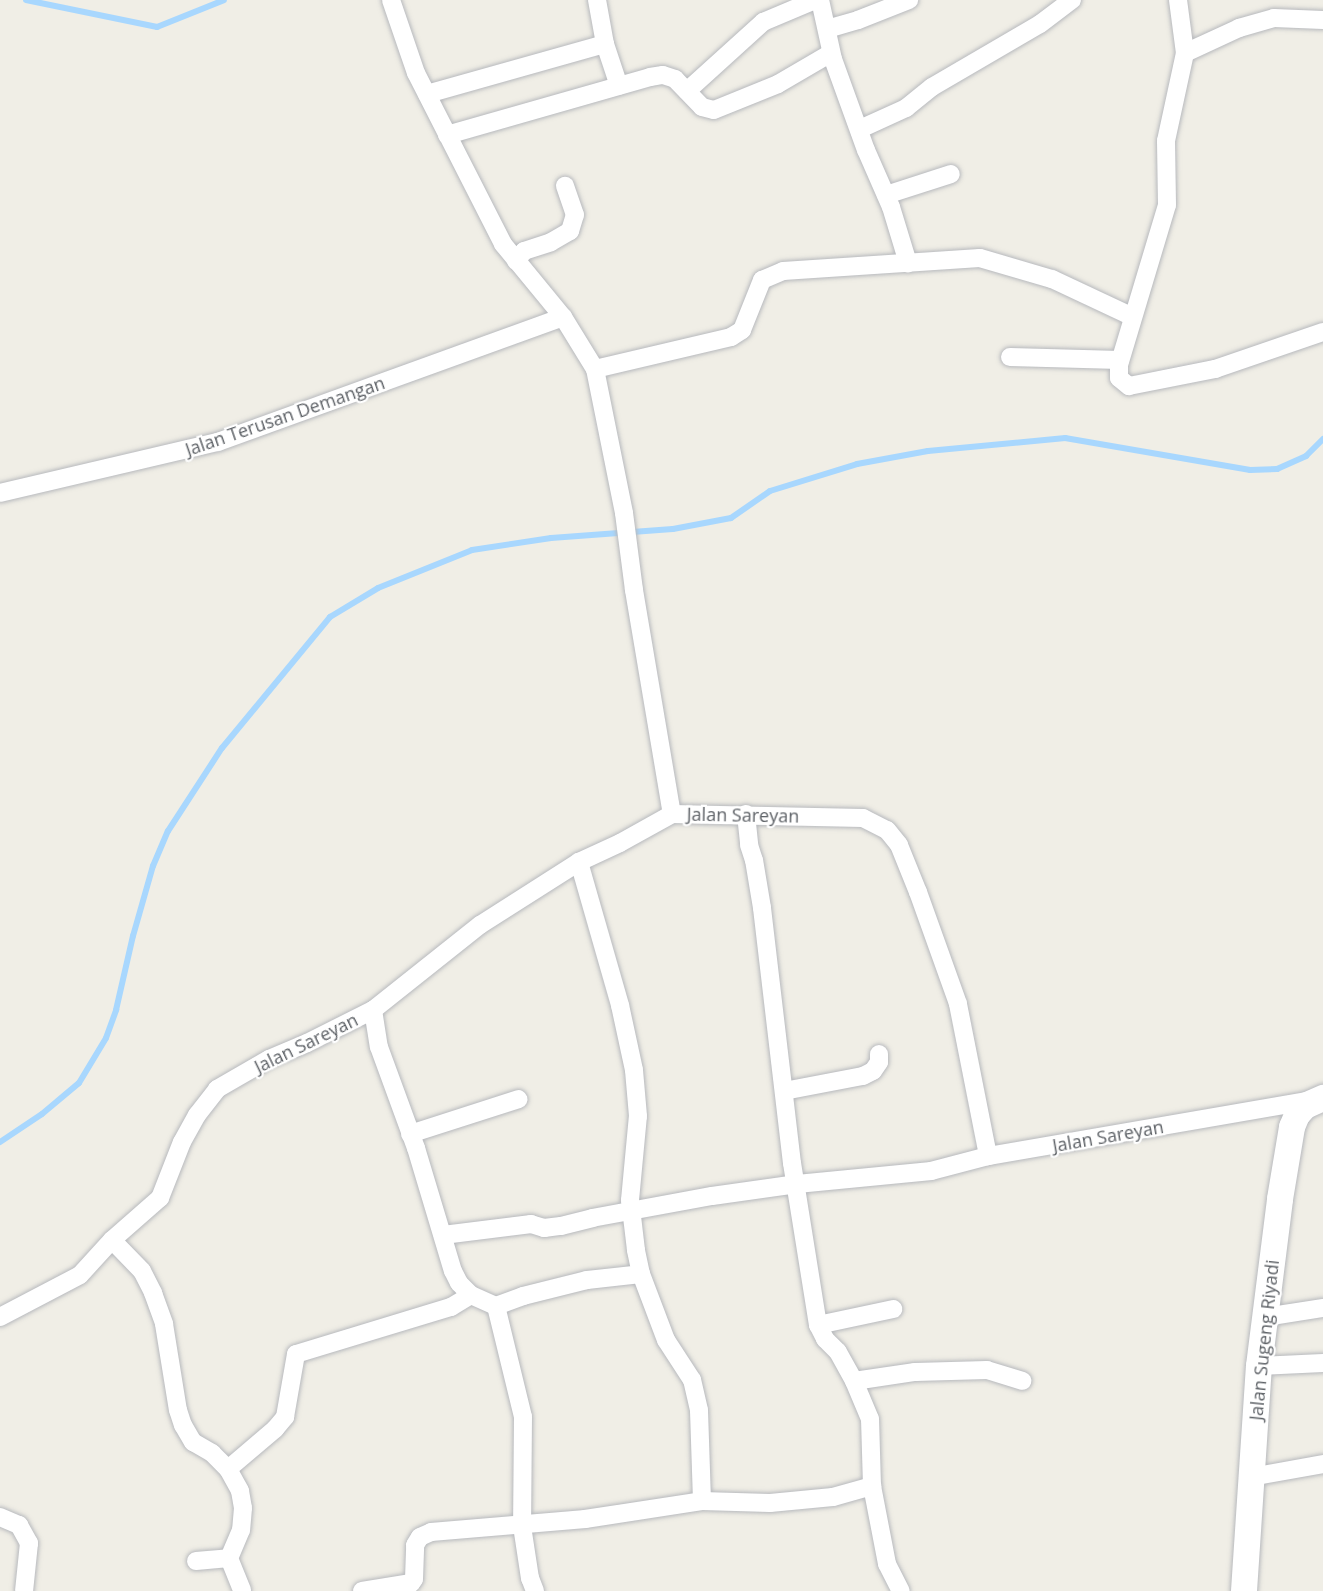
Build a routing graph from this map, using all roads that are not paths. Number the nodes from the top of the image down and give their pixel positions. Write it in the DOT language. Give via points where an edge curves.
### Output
graph roads {
  1 [pos="391,0"];
  2 [pos="597,0"];
  3 [pos="815,0"];
  4 [pos="820,0"];
  5 [pos="909,0"];
  6 [pos="1072,0"];
  7 [pos="1178,0"];
  8 [pos="1323,20"];
  9 [pos="827,28"];
  10 [pos="605,44"];
  11 [pos="831,53"];
  12 [pos="1185,53"];
  13 [pos="619,86"];
  14 [pos="687,91"];
  15 [pos="427,94"];
  16 [pos="860,129"];
  17 [pos="447,135"];
  18 [pos="951,174"];
  19 [pos="565,186"];
  20 [pos="886,195"];
  21 [pos="516,261"];
  22 [pos="908,263"];
  23 [pos="563,317"];
  24 [pos="1133,317"];
  25 [pos="1323,332"];
  26 [pos="1010,357"];
  27 [pos="1120,360"];
  28 [pos="596,369"];
  29 [pos="0,494"];
  30 [pos="672,814"];
  31 [pos="746,814"];
  32 [pos="579,862"];
  33 [pos="373,1010"];
  34 [pos="879,1054"];
  35 [pos="784,1091"];
  36 [pos="519,1099"];
  37 [pos="1319,1099"];
  38 [pos="410,1134"];
  39 [pos="988,1156"];
  40 [pos="797,1184"];
  41 [pos="631,1210"];
  42 [pos="443,1235"];
  43 [pos="112,1240"];
  44 [pos="640,1274"];
  45 [pos="471,1295"];
  46 [pos="496,1306"];
  47 [pos="1323,1308"];
  48 [pos="893,1309"];
  49 [pos="0,1317"];
  50 [pos="1265,1317"];
  51 [pos="818,1326"];
  52 [pos="1323,1363"];
  53 [pos="1259,1366"];
  54 [pos="854,1381"];
  55 [pos="1022,1381"];
  56 [pos="1323,1464"];
  57 [pos="228,1469"];
  58 [pos="1251,1477"];
  59 [pos="872,1486"];
  60 [pos="702,1501"];
  61 [pos="0,1517"];
  62 [pos="522,1526"];
  63 [pos="229,1558"];
  64 [pos="196,1561"];
  65 [pos="24,1591"];
  66 [pos="242,1591"];
  67 [pos="362,1591"];
  68 [pos="536,1591"];
  69 [pos="901,1591"];
  70 [pos="1244,1591"];
  1 -- 15 [label="street"];
  2 -- 10 [label="street"];
  3 -- 14 [label="street" via="763,22"];
  4 -- 9 [label="street"];
  5 -- 9 [label="street"];
  6 -- 16 [label="street" via="1040,24 932,87 906,108"];
  7 -- 12 [label="street"];
  8 -- 12 [label="street" via="1274,18 1239,28"];
  9 -- 11 [label="street"];
  10 -- 13 [label="street"];
  10 -- 15 [label="street"];
  11 -- 14 [label="street" via="778,84 714,110 702,107"];
  11 -- 16 [label="street"];
  12 -- 24 [label="street" via="1166,141 1167,205"];
  13 -- 14 [label="street" via="663,75 675,79"];
  13 -- 17 [label="street"];
  15 -- 17 [label="street"];
  16 -- 20 [label="street"];
  17 -- 21 [label="street"];
  18 -- 20 [label="street"];
  19 -- 21 [label="street" via="575,215 570,231 524,251"];
  20 -- 22 [label="street"];
  21 -- 23 [label="street"];
  22 -- 24 [label="street" via="980,258 1052,279"];
  22 -- 28 [label="street" via="773,273 762,280 742,330 731,337"];
  23 -- 28 [label="street"];
  23 -- 29 [label="street, Jalan Terusan Demangan" via="218,442"];
  24 -- 27 [label="street"];
  25 -- 27 [label="street" via="1215,369 1129,386 1119,378"];
  26 -- 27 [label="street"];
  28 -- 30 [label="street" via="624,513"];
  30 -- 31 [label="street, Jalan Sareyan"];
  30 -- 32 [label="street, Jalan Sareyan"];
  31 -- 35 [label="street" via="762,908"];
  31 -- 39 [label="street, Jalan Sareyan" via="863,818 887,830 899,845 958,1004"];
  32 -- 33 [label="street, Jalan Sareyan" via="480,925"];
  32 -- 41 [label="street" via="620,1005 634,1070 638,1116"];
  33 -- 38 [label="street" via="379,1047"];
  33 -- 43 [label="street, Jalan Sareyan" via="268,1059 218,1089 182,1142 159,1198"];
  34 -- 35 [label="street" via="873,1071 863,1076"];
  35 -- 40 [label="street"];
  36 -- 38 [label="street"];
  37 -- 39 [label="street, Jalan Sareyan"];
  37 -- 50 [label="street, Jalan Sugeng Riyadi" via="1297,1115 1292,1127"];
  38 -- 42 [label="street"];
  39 -- 40 [label="street" via="931,1171"];
  40 -- 41 [label="street"];
  40 -- 51 [label="street"];
  41 -- 42 [label="street" via="561,1226 544,1228 531,1224"];
  41 -- 44 [label="street"];
  42 -- 45 [label="street" via="453,1271"];
  43 -- 49 [label="street, Jalan Sareyan" via="80,1275"];
  43 -- 57 [label="street" via="142,1271 153,1293 164,1324 183,1425 193,1442"];
  44 -- 46 [label="street" via="587,1280"];
  44 -- 60 [label="street" via="666,1340 692,1380 699,1420"];
  45 -- 46 [label="street"];
  45 -- 57 [label="street" via="451,1307 296,1354 285,1417"];
  46 -- 62 [label="street" via="523,1417"];
  47 -- 50 [label="street"];
  48 -- 51 [label="street"];
  50 -- 53 [label="street, Jalan Sugeng Riyadi"];
  51 -- 54 [label="street"];
  52 -- 53 [label="street"];
  53 -- 58 [label="street, Jalan Sugeng Riyadi"];
  54 -- 55 [label="street" via="915,1372 987,1370"];
  54 -- 59 [label="street" via="870,1419"];
  56 -- 58 [label="street"];
  57 -- 63 [label="street" via="240,1491 243,1508 241,1530"];
  58 -- 70 [label="street, Jalan Sugeng Riyadi"];
  59 -- 60 [label="street" via="832,1497 770,1503"];
  59 -- 69 [label="street" via="887,1564"];
  60 -- 62 [label="street"];
  61 -- 65 [label="street" via="19,1525 29,1543"];
  62 -- 67 [label="street" via="424,1534 415,1545 411,1583"];
  62 -- 68 [label="street" via="530,1578"];
  63 -- 64 [label="street"];
  63 -- 66 [label="street"];
}
